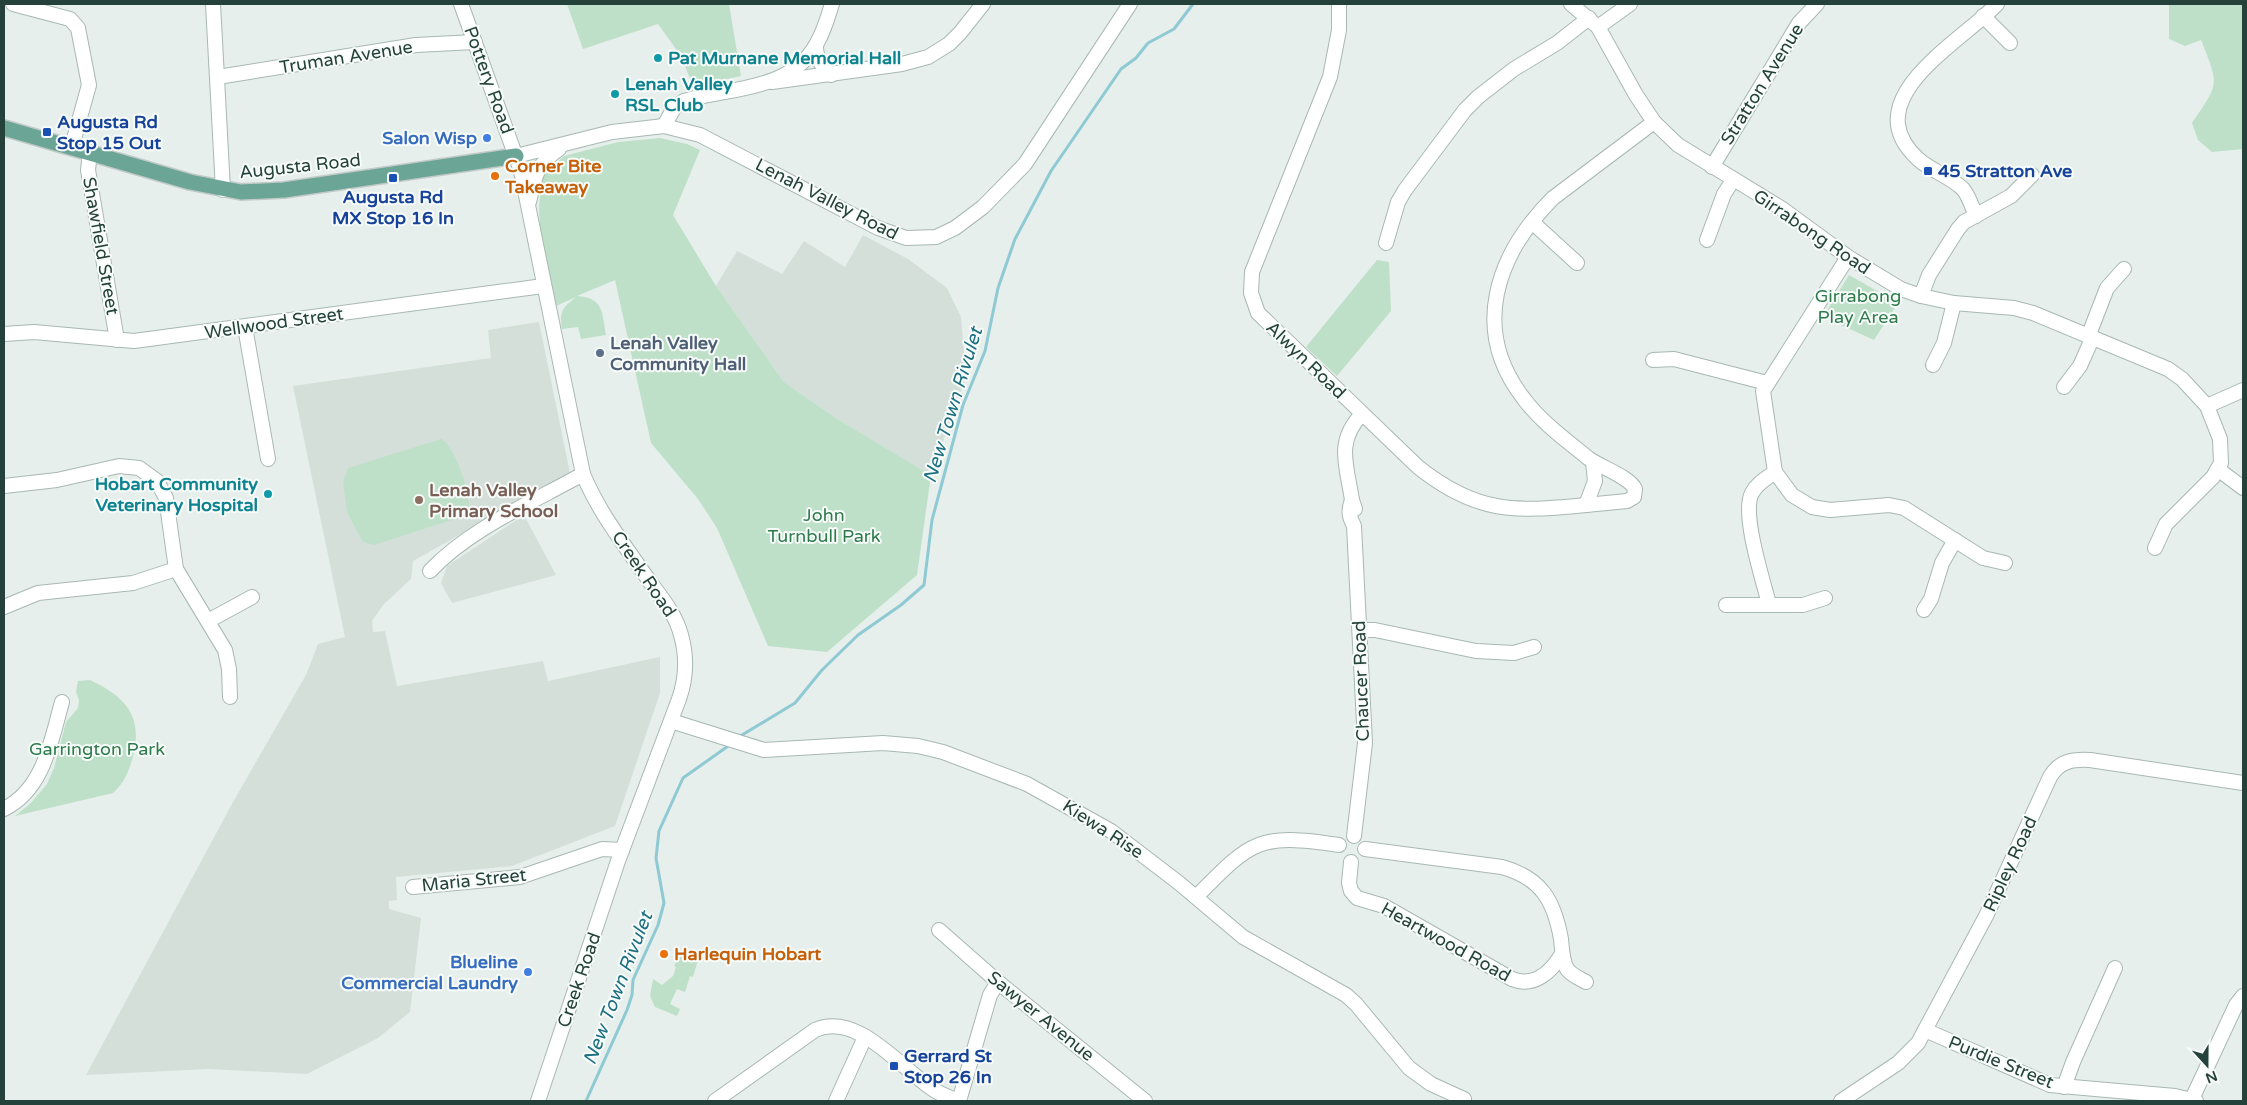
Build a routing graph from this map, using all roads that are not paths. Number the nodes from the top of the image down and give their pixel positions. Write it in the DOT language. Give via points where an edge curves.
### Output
graph roads {
  1 [pos="12,4"];
  2 [pos="213,4"];
  3 [pos="461,4"];
  4 [pos="832,4"];
  5 [pos="983,4"];
  6 [pos="1130,4"];
  7 [pos="1339,4"];
  8 [pos="1571,4"];
  9 [pos="1630,4"];
  10 [pos="1816,4"];
  11 [pos="1997,4"];
  12 [pos="63,10"];
  13 [pos="1983,16"];
  14 [pos="1593,23"];
  15 [pos="475,42"];
  16 [pos="2010,43"];
  17 [pos="816,46"];
  18 [pos="831,76"];
  19 [pos="218,77"];
  20 [pos="772,82"];
  21 [pos="1654,122"];
  22 [pos="664,126"];
  23 [pos="4,128"];
  24 [pos="568,143"];
  25 [pos="72,146"];
  26 [pos="90,152"];
  27 [pos="516,156"];
  28 [pos="1712,167"];
  29 [pos="2032,175"];
  30 [pos="1733,180"];
  31 [pos="223,190"];
  32 [pos="528,208"];
  33 [pos="1976,216"];
  34 [pos="1532,222"];
  35 [pos="1706,240"];
  36 [pos="1386,242"];
  37 [pos="1848,257"];
  38 [pos="1577,263"];
  39 [pos="2124,269"];
  40 [pos="544,286"];
  41 [pos="1921,296"];
  42 [pos="1954,303"];
  43 [pos="246,327"];
  44 [pos="4,334"];
  45 [pos="2090,338"];
  46 [pos="118,340"];
  47 [pos="1653,360"];
  48 [pos="1933,365"];
  49 [pos="1767,383"];
  50 [pos="2064,387"];
  51 [pos="2243,390"];
  52 [pos="2207,406"];
  53 [pos="1362,414"];
  54 [pos="268,459"];
  55 [pos="1593,462"];
  56 [pos="2219,470"];
  57 [pos="1775,472"];
  58 [pos="583,474"];
  59 [pos="4,486"];
  60 [pos="2243,488"];
  61 [pos="1586,505"];
  62 [pos="1955,540"];
  63 [pos="2155,548"];
  64 [pos="2005,563"];
  65 [pos="176,569"];
  66 [pos="430,571"];
  67 [pos="252,597"];
  68 [pos="1825,598"];
  69 [pos="1769,604"];
  70 [pos="1726,605"];
  71 [pos="4,607"];
  72 [pos="1924,610"];
  73 [pos="208,621"];
  74 [pos="1360,630"];
  75 [pos="1534,646"];
  76 [pos="230,697"];
  77 [pos="62,702"];
  78 [pos="672,721"];
  79 [pos="2243,782"];
  80 [pos="4,809"];
  81 [pos="1354,836"];
  82 [pos="1338,845"];
  83 [pos="1365,849"];
  84 [pos="622,850"];
  85 [pos="1351,862"];
  86 [pos="413,887"];
  87 [pos="1196,897"];
  88 [pos="939,930"];
  89 [pos="1562,954"];
  90 [pos="2115,968"];
  91 [pos="998,982"];
  92 [pos="1586,982"];
  93 [pos="2243,996"];
  94 [pos="1925,1030"];
  95 [pos="865,1037"];
  96 [pos="2064,1087"];
  97 [pos="1464,1099"];
  98 [pos="2194,1100"];
  99 [pos="538,1101"];
  100 [pos="715,1101"];
  101 [pos="836,1101"];
  102 [pos="959,1101"];
  103 [pos="1145,1101"];
  104 [pos="1841,1101"];
  1 -- 12 [label="street"];
  2 -- 19 [label="street"];
  3 -- 15 [label="street, Pottery Road"];
  4 -- 17 [label="street"];
  5 -- 18 [label="street" via="960,33 928,57"];
  6 -- 22 [label="street, Lenah Valley Road" via="1025,164 983,207 955,228 936,237 913,239 885,230 700,135"];
  7 -- 53 [label="street, Alwyn Road" via="1339,30 1330,77 1250,283 1254,304 1265,322"];
  8 -- 14 [label="street, Girrabong Road"];
  9 -- 14 [label="street"];
  10 -- 28 [label="street, Stratton Avenue" via="1799,23"];
  11 -- 13 [label="street"];
  12 -- 25 [label="street" via="78,28 89,85"];
  13 -- 16 [label="street"];
  13 -- 33 [label="street" via="1917,75 1904,95 1899,117 1899,129 1909,150 1926,166 1962,188"];
  14 -- 21 [label="street, Girrabong Road"];
  14 -- 36 [label="street" via="1494,83 1465,110 1405,190"];
  15 -- 19 [label="street, Truman Avenue" via="416,45"];
  15 -- 27 [label="street, Pottery Road"];
  17 -- 18 [label="street" via="816,55"];
  17 -- 20 [label="street" via="802,61"];
  18 -- 20 [label="street"];
  19 -- 31 [label="street"];
  20 -- 22 [label="street" via="684,101 674,108"];
  21 -- 28 [label="street, Girrabong Road" via="1678,145"];
  21 -- 34 [label="street" via="1552,198"];
  22 -- 24 [label="street, Lenah Valley Road" via="612,132"];
  23 -- 25 [label="main road, Augusta Road"];
  24 -- 27 [label="street, Lenah Valley Road"];
  24 -- 32 [label="street, Lenah Valley Road" via="546,158 538,168"];
  25 -- 26 [label="main road, Augusta Road"];
  26 -- 31 [label="main road, Augusta Road"];
  26 -- 46 [label="street, Shawfield Street" via="88,170"];
  27 -- 31 [label="main road, Augusta Road" via="284,190 255,193"];
  27 -- 32 [label="street, Creek Road"];
  28 -- 30 [label="street, Girrabong Road"];
  29 -- 33 [label="street" via="2011,196"];
  30 -- 35 [label="street"];
  30 -- 37 [label="street, Girrabong Road" via="1781,208"];
  32 -- 40 [label="street, Creek Road"];
  33 -- 41 [label="street" via="1964,222 1952,237 1929,275"];
  34 -- 38 [label="street"];
  34 -- 55 [label="street" via="1502,269 1497,287 1495,326 1500,355 1524,400 1548,425"];
  37 -- 41 [label="street, Girrabong Road" via="1885,281"];
  37 -- 49 [label="street"];
  39 -- 45 [label="street" via="2107,288"];
  40 -- 43 [label="street, Wellwood Street"];
  40 -- 58 [label="street, Creek Road"];
  41 -- 42 [label="street, Girrabong Road"];
  42 -- 45 [label="street, Girrabong Road" via="2014,308"];
  42 -- 48 [label="street" via="1944,343"];
  43 -- 46 [label="street, Wellwood Street" via="134,341"];
  43 -- 54 [label="street"];
  44 -- 46 [label="street, Wellwood Street" via="34,332"];
  45 -- 50 [label="street" via="2080,366"];
  45 -- 52 [label="street, Girrabong Road" via="2168,369"];
  47 -- 49 [label="street" via="1674,358"];
  49 -- 57 [label="street" via="1763,400"];
  51 -- 52 [label="street"];
  52 -- 56 [label="street, Girrabong Road" via="2220,439"];
  53 -- 61 [label="street, Alwyn Road" via="1431,478 1478,503 1512,510"];
  53 -- 74 [label="street, Chaucer Road" via="1345,440 1357,519 1354,526"];
  55 -- 61 [label="street" via="1595,482"];
  55 -- 61 [label="street, Alwyn Road" via="1630,483 1636,493 1627,502"];
  56 -- 60 [label="street"];
  56 -- 63 [label="street" via="2166,524"];
  57 -- 62 [label="street" via="1792,495 1812,506 1830,510 1896,506 1913,512"];
  57 -- 69 [label="street" via="1756,487 1749,506"];
  58 -- 66 [label="street" via="446,554"];
  58 -- 78 [label="street, Creek Road" via="601,510 679,627 685,677"];
  59 -- 65 [label="street" via="57,480 119,466 139,468 157,481 166,498"];
  62 -- 64 [label="street" via="1983,558"];
  62 -- 72 [label="street" via="1942,563 1932,599"];
  65 -- 71 [label="street" via="133,583 38,593"];
  65 -- 73 [label="street"];
  67 -- 73 [label="street"];
  68 -- 69 [label="street" via="1802,604"];
  69 -- 70 [label="street"];
  73 -- 76 [label="street" via="228,659"];
  74 -- 75 [label="street" via="1375,630 1476,651 1514,653"];
  74 -- 81 [label="street, Chaucer Road" via="1365,743"];
  77 -- 80 [label="street" via="40,772 21,798"];
  78 -- 84 [label="street, Creek Road"];
  78 -- 87 [label="street, Kiewa Rise" via="764,750 883,743 932,748 1027,784 1095,821 1130,844"];
  79 -- 94 [label="street, Ripley Road" via="2090,760 2070,761 2056,768 1986,916"];
  81 -- 82 [label="street" via="1346,837"];
  81 -- 83 [label="street" via="1362,841"];
  82 -- 85 [label="street" via="1340,856"];
  82 -- 87 [label="street" via="1287,839 1262,843 1239,855"];
  83 -- 85 [label="street" via="1359,859"];
  83 -- 89 [label="street" via="1518,871 1544,891 1553,906"];
  84 -- 86 [label="street, Maria Street" via="602,849 520,877"];
  84 -- 99 [label="street, Creek Road"];
  85 -- 89 [label="street, Heartwood Road" via="1349,883 1357,898 1384,906 1521,983 1538,979 1555,966"];
  87 -- 97 [label="street, Kiewa Rise" via="1250,941 1346,995 1409,1068 1431,1084"];
  88 -- 91 [label="street, Sawyer Avenue"];
  89 -- 92 [label="street" via="1567,968"];
  90 -- 96 [label="street"];
  91 -- 102 [label="street" via="990,995"];
  91 -- 103 [label="street, Sawyer Avenue"];
  93 -- 98 [label="street" via="2199,1080"];
  94 -- 96 [label="street, Purdie Street" via="2039,1081"];
  94 -- 104 [label="street, Ripley Road" via="1905,1057"];
  95 -- 100 [label="street" via="842,1026 822,1027"];
  95 -- 101 [label="street"];
  95 -- 102 [label="street" via="934,1090"];
  96 -- 98 [label="street, Purdie Street"];
}
